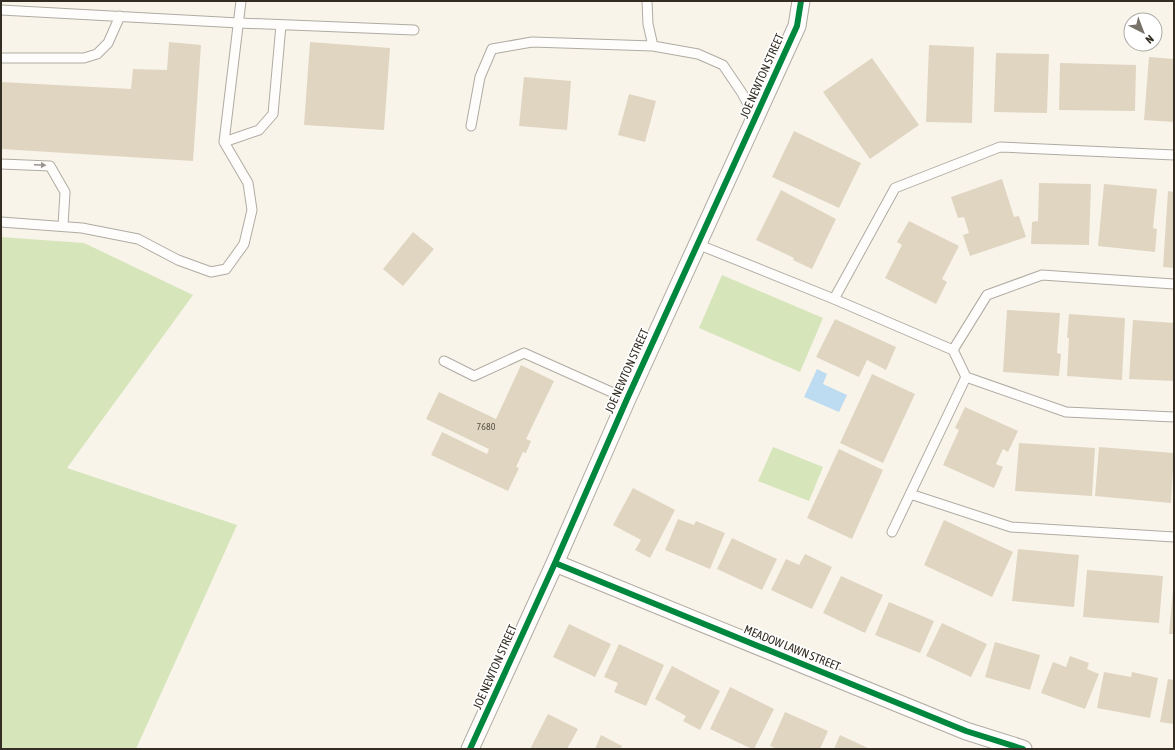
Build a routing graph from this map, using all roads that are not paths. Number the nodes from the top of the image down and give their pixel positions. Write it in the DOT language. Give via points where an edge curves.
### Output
graph roads {
  1 [pos="241,1"];
  2 [pos="647,1"];
  3 [pos="801,1"];
  4 [pos="1,10"];
  5 [pos="120,16"];
  6 [pos="238,23"];
  7 [pos="281,24"];
  8 [pos="414,30"];
  9 [pos="653,46"];
  10 [pos="1,58"];
  11 [pos="755,117"];
  12 [pos="471,126"];
  13 [pos="224,142"];
  14 [pos="1174,155"];
  15 [pos="1,164"];
  16 [pos="1,222"];
  17 [pos="63,226"];
  18 [pos="697,244"];
  19 [pos="1174,284"];
  20 [pos="834,299"];
  21 [pos="953,350"];
  22 [pos="444,361"];
  23 [pos="966,378"];
  24 [pos="627,399"];
  25 [pos="1174,417"];
  26 [pos="910,494"];
  27 [pos="892,532"];
  28 [pos="1174,538"];
  29 [pos="555,563"];
  30 [pos="470,749"];
  31 [pos="1023,749"];
  1 -- 6 [label="lane"];
  2 -- 9 [label="lane" via="648,24"];
  3 -- 11 [label="street, JOE NEWTON STREET" via="797,26"];
  4 -- 5 [label="lane"];
  5 -- 6 [label="lane"];
  5 -- 10 [label="lane" via="108,43 97,54 84,58"];
  6 -- 7 [label="lane"];
  6 -- 13 [label="lane"];
  7 -- 8 [label="lane"];
  7 -- 13 [label="lane" via="273,114 259,130"];
  9 -- 11 [label="lane" via="698,54 723,64"];
  9 -- 12 [label="lane" via="532,42 492,50 480,76"];
  11 -- 18 [label="street, JOE NEWTON STREET"];
  13 -- 17 [label="lane" via="248,183 252,210 244,244 226,269 211,272 178,260 138,239"];
  14 -- 20 [label="lane" via="1000,147 895,188"];
  15 -- 17 [label="lane, one-way" via="50,166 65,192"];
  16 -- 17 [label="lane"];
  18 -- 20 [label="lane"];
  18 -- 24 [label="street, JOE NEWTON STREET"];
  19 -- 21 [label="lane" via="1042,275 987,295"];
  20 -- 21 [label="lane"];
  21 -- 23 [label="lane"];
  22 -- 24 [label="lane" via="474,376 524,353"];
  23 -- 25 [label="lane" via="1066,412"];
  23 -- 26 [label="lane"];
  24 -- 29 [label="street, JOE NEWTON STREET"];
  26 -- 27 [label="lane"];
  26 -- 28 [label="lane" via="1011,527"];
  29 -- 30 [label="street, JOE NEWTON STREET"];
  29 -- 31 [label="street, MEADOW LAWN STREET" via="966,731"];
}
